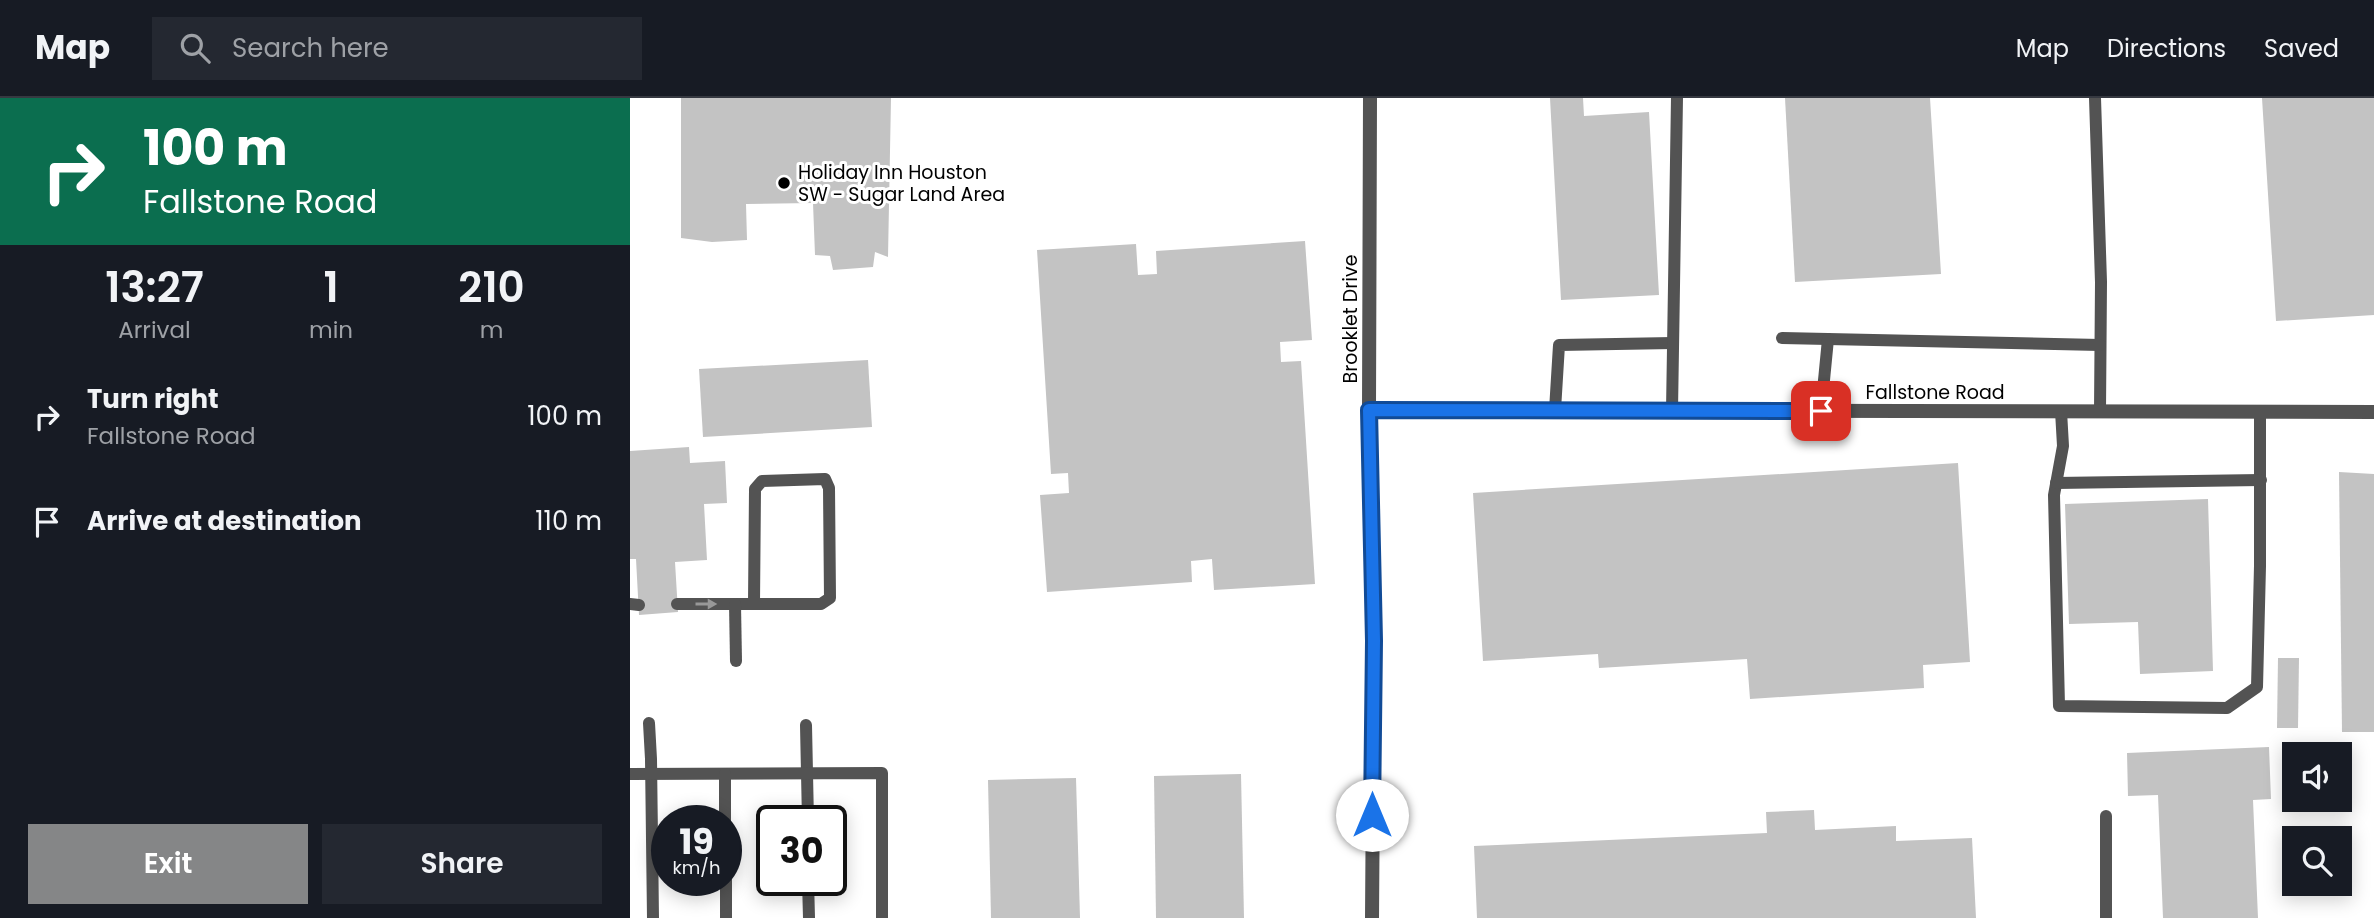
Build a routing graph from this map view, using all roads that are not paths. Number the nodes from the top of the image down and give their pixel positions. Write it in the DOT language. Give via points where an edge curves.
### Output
graph roads {
  1 [pos="1370,98"];
  2 [pos="1676,98"];
  3 [pos="2095,98"];
  4 [pos="1782,338"];
  5 [pos="1828,339"];
  6 [pos="1672,343"];
  7 [pos="2100,345"];
  8 [pos="1369,410"];
  9 [pos="1555,410"];
  10 [pos="1672,411"];
  11 [pos="1821,411"];
  12 [pos="2060,411"];
  13 [pos="2100,411"];
  14 [pos="2260,412"];
  15 [pos="2374,412"];
  16 [pos="2260,480"];
  17 [pos="2056,483"];
  18 [pos="677,604"];
  19 [pos="735,604"];
  20 [pos="754,604"];
  21 [pos="736,660"];
  22 [pos="649,723"];
  23 [pos="806,725"];
  24 [pos="807,773"];
  25 [pos="630,774"];
  26 [pos="652,774"];
  27 [pos="725,774"];
  28 [pos="725,805"];
  29 [pos="808,805"];
  30 [pos="2106,816"];
  31 [pos="726,896"];
  32 [pos="808,896"];
  33 [pos="653,918"];
  34 [pos="726,918"];
  35 [pos="808,918"];
  36 [pos="882,918"];
  37 [pos="1372,918"];
  38 [pos="2106,918"];
  1 -- 8 [label="street, Brooklet Drive"];
  2 -- 6 [label="lane"];
  3 -- 7 [label="lane"];
  4 -- 5 [label="lane"];
  5 -- 7 [label="lane"];
  5 -- 11 [label="lane"];
  6 -- 9 [label="lane" via="1559,345"];
  6 -- 10 [label="lane"];
  7 -- 13 [label="lane"];
  8 -- 9 [label="street, Fallstone Road"];
  8 -- 37 [label="street, Brooklet Drive" via="1374,641"];
  9 -- 10 [label="street, Fallstone Road"];
  10 -- 11 [label="street, Fallstone Road"];
  11 -- 12 [label="street, Fallstone Road"];
  12 -- 13 [label="street, Fallstone Road"];
  12 -- 17 [label="lane" via="2063,446"];
  13 -- 14 [label="street, Fallstone Road"];
  14 -- 15 [label="street, Fallstone Road"];
  14 -- 16 [label="lane"];
  16 -- 17 [label="lane"];
  16 -- 17 [label="lane" via="2257,687 2227,708 2060,706"];
  18 -- 19 [label="lane, one-way"];
  19 -- 20 [label="lane"];
  19 -- 21 [label="lane"];
  20 -- 20 [label="lane" via="821,604 830,598 829,488 825,480 762,481 755,489"];
  22 -- 26 [label="lane"];
  23 -- 24 [label="lane"];
  24 -- 27 [label="lane"];
  24 -- 29 [label="lane"];
  24 -- 36 [label="lane" via="882,773"];
  25 -- 26 [label="lane"];
  26 -- 27 [label="lane"];
  26 -- 33 [label="lane"];
  27 -- 28 [label="lane"];
  30 -- 38 [label="lane"];
  31 -- 34 [label="lane"];
  32 -- 35 [label="lane"];
}
